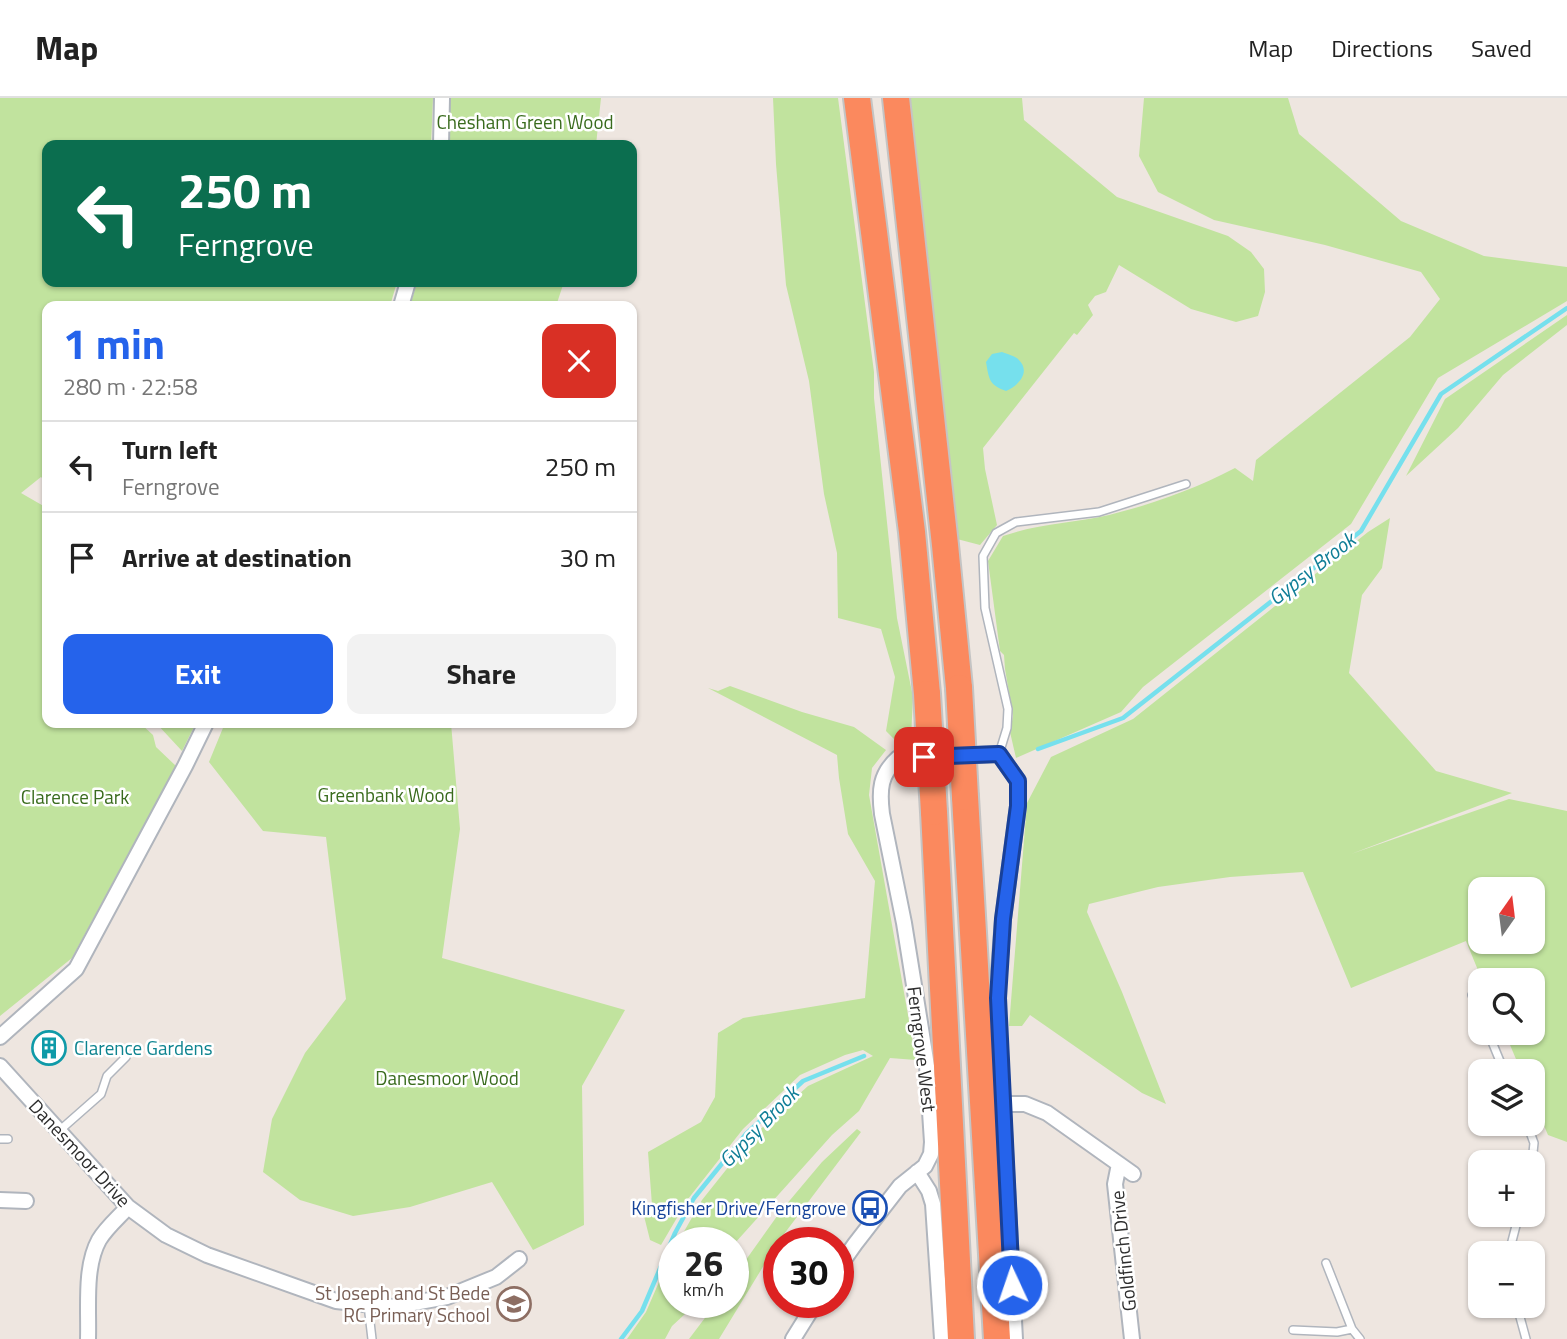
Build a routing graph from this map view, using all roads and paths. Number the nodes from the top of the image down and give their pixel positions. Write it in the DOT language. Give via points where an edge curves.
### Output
graph roads {
  1 [pos="442,98"];
  2 [pos="857,98"];
  3 [pos="896,98"];
  4 [pos="440,140"];
  5 [pos="1186,484"];
  6 [pos="204,728"];
  7 [pos="999,754"];
  8 [pos="0,1037"];
  9 [pos="126,1057"];
  10 [pos="0,1066"];
  11 [pos="1002,1104"];
  12 [pos="59,1131"];
  13 [pos="1119,1164"];
  14 [pos="917,1172"];
  15 [pos="1133,1174"];
  16 [pos="0,1200"];
  17 [pos="26,1201"];
  18 [pos="128,1207"];
  19 [pos="854,1245"];
  20 [pos="519,1259"];
  21 [pos="1326,1263"];
  22 [pos="368,1304"];
  23 [pos="806,1318"];
  24 [pos="1520,1318"];
  25 [pos="1352,1329"];
  26 [pos="1293,1330"];
  27 [pos="88,1339"];
  28 [pos="372,1339"];
  29 [pos="793,1339"];
  30 [pos="942,1339"];
  31 [pos="961,1339"];
  32 [pos="997,1339"];
  33 [pos="1016,1339"];
  34 [pos="1132,1339"];
  35 [pos="1360,1339"];
  36 [pos="1526,1339"];
  1 -- 4 [label="street"];
  2 -- 31 [label="highway, bridge" via="912,532 927,694"];
  3 -- 32 [label="highway, bridge" via="959,688"];
  5 -- 7 [label="lane" via="1099,512 1016,522 996,533 983,556 985,608 1008,709"];
  6 -- 8 [label="street" via="76,969"];
  7 -- 11 [label="street" via="1018,781 998,998"];
  7 -- 14 [label="street, Ferngrove West" via="898,758 888,767 882,784 880,796 928,1066 931,1154"];
  9 -- 12 [label="lane" via="107,1076 101,1094"];
  10 -- 12 [label="street, Danesmoor Drive"];
  11 -- 13 [label="street" via="1025,1104 1047,1113"];
  11 -- 33 [label="street"];
  12 -- 18 [label="street, Danesmoor Drive"];
  13 -- 15 [label="street"];
  13 -- 34 [label="street, Goldfinch Drive" via="1115,1184"];
  14 -- 19 [label="street, Ferngrove West" via="900,1186"];
  14 -- 30 [label="street" via="933,1204"];
  16 -- 17 [label="street"];
  18 -- 22 [label="street, Danesmoor Drive" via="166,1235 207,1255 336,1301"];
  18 -- 27 [label="street" via="100,1239 94,1254"];
  20 -- 22 [label="street, Danesmoor Drive" via="495,1277 447,1297 391,1307"];
  21 -- 25 [label="lane"];
  22 -- 28 [label="lane"];
  23 -- 29 [label="street"];
  24 -- 36 [label="lane"];
  25 -- 26 [label="lane"];
  25 -- 35 [label="lane"];
}
